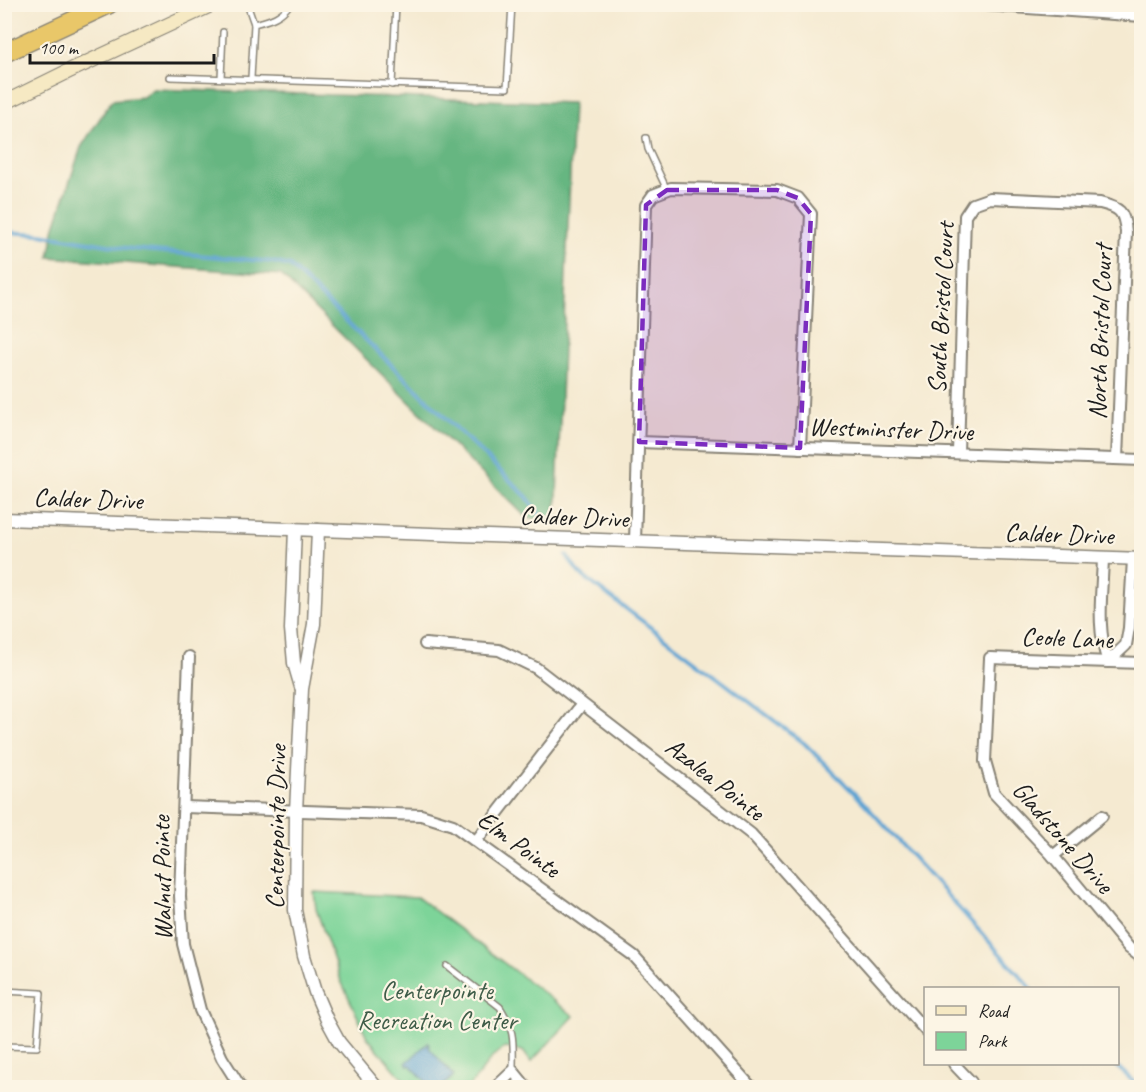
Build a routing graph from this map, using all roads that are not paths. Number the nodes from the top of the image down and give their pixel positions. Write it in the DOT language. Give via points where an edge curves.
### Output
graph roads {
  1 [pos="109,4"];
  2 [pos="213,4"];
  3 [pos="246,4"];
  4 [pos="290,4"];
  5 [pos="396,4"];
  6 [pos="512,4"];
  7 [pos="970,4"];
  8 [pos="1116,10"];
  9 [pos="1142,16"];
  10 [pos="254,24"];
  11 [pos="223,32"];
  12 [pos="4,53"];
  13 [pos="170,76"];
  14 [pos="221,78"];
  15 [pos="251,78"];
  16 [pos="392,86"];
  17 [pos="4,103"];
  18 [pos="646,138"];
  19 [pos="669,189"];
  20 [pos="975,203"];
  21 [pos="639,442"];
  22 [pos="800,448"];
  23 [pos="958,453"];
  24 [pos="1117,459"];
  25 [pos="1142,460"];
  26 [pos="4,519"];
  27 [pos="295,530"];
  28 [pos="318,530"];
  29 [pos="635,541"];
  30 [pos="1103,558"];
  31 [pos="1137,559"];
  32 [pos="425,644"];
  33 [pos="189,657"];
  34 [pos="990,658"];
  35 [pos="1108,662"];
  36 [pos="1142,663"];
  37 [pos="302,688"];
  38 [pos="582,704"];
  39 [pos="184,807"];
  40 [pos="296,811"];
  41 [pos="1102,816"];
  42 [pos="476,841"];
  43 [pos="1053,856"];
  44 [pos="1142,958"];
  45 [pos="447,966"];
  46 [pos="4,991"];
  47 [pos="924,1029"];
  48 [pos="4,1046"];
  49 [pos="955,1065"];
  50 [pos="513,1071"];
  51 [pos="968,1085"];
  52 [pos="235,1086"];
  53 [pos="377,1088"];
  54 [pos="495,1088"];
  55 [pos="527,1088"];
  56 [pos="752,1088"];
  1 -- 12 [label="highway"];
  2 -- 17 [label="main road"];
  3 -- 10 [label="lane"];
  4 -- 10 [label="lane" via="277,18"];
  5 -- 16 [label="lane"];
  6 -- 16 [label="lane" via="507,88"];
  7 -- 8 [label="street"];
  8 -- 9 [label="street"];
  10 -- 15 [label="lane"];
  11 -- 14 [label="lane"];
  13 -- 14 [label="lane"];
  14 -- 15 [label="lane"];
  15 -- 16 [label="lane"];
  18 -- 19 [label="lane"];
  19 -- 21 [label="street" via="653,195 646,205"];
  19 -- 22 [label="street" via="781,191 798,198 811,214"];
  20 -- 23 [label="street, South Bristol Court" via="965,216"];
  20 -- 24 [label="street, North Bristol Court" via="990,198 1100,203 1114,206 1124,216"];
  21 -- 22 [label="street, Westminster Drive"];
  21 -- 29 [label="street"];
  22 -- 23 [label="street, Westminster Drive"];
  23 -- 24 [label="street, Westminster Drive"];
  24 -- 25 [label="street, Westminster Drive"];
  26 -- 27 [label="street, Calder Drive"];
  27 -- 28 [label="street, Calder Drive"];
  27 -- 37 [label="street, Centerpointe Drive" via="291,628 294,663"];
  28 -- 29 [label="street, Calder Drive"];
  28 -- 37 [label="street, Centerpointe Drive" via="314,624"];
  29 -- 30 [label="street, Calder Drive"];
  30 -- 31 [label="street, Calder Drive"];
  30 -- 35 [label="street" via="1100,627"];
  31 -- 35 [label="street" via="1126,645"];
  32 -- 38 [label="street, Azalea Pointe" via="499,650 536,668"];
  33 -- 39 [label="street, Walnut Pointe"];
  34 -- 35 [label="street, Ceole Lane"];
  34 -- 43 [label="street, Gladstone Drive" via="985,761 994,793"];
  35 -- 36 [label="street, Ceole Lane"];
  37 -- 40 [label="street, Centerpointe Drive"];
  38 -- 42 [label="street"];
  38 -- 47 [label="street, Azalea Pointe" via="751,834"];
  39 -- 40 [label="street, Elm Pointe"];
  39 -- 52 [label="street, Walnut Pointe" via="180,896 183,944 200,1010"];
  40 -- 42 [label="street, Elm Pointe" via="421,815 453,825"];
  40 -- 53 [label="street, Centerpointe Drive" via="295,910 304,956 315,992 339,1042"];
  41 -- 43 [label="street"];
  42 -- 56 [label="street, Elm Pointe" via="634,956"];
  43 -- 44 [label="street, Gladstone Drive" via="1129,948"];
  45 -- 50 [label="lane" via="500,1007 511,1026"];
  46 -- 48 [label="lane" via="41,993 38,1047"];
  49 -- 51 [label="street"];
  50 -- 54 [label="street"];
  50 -- 55 [label="street"];
}
